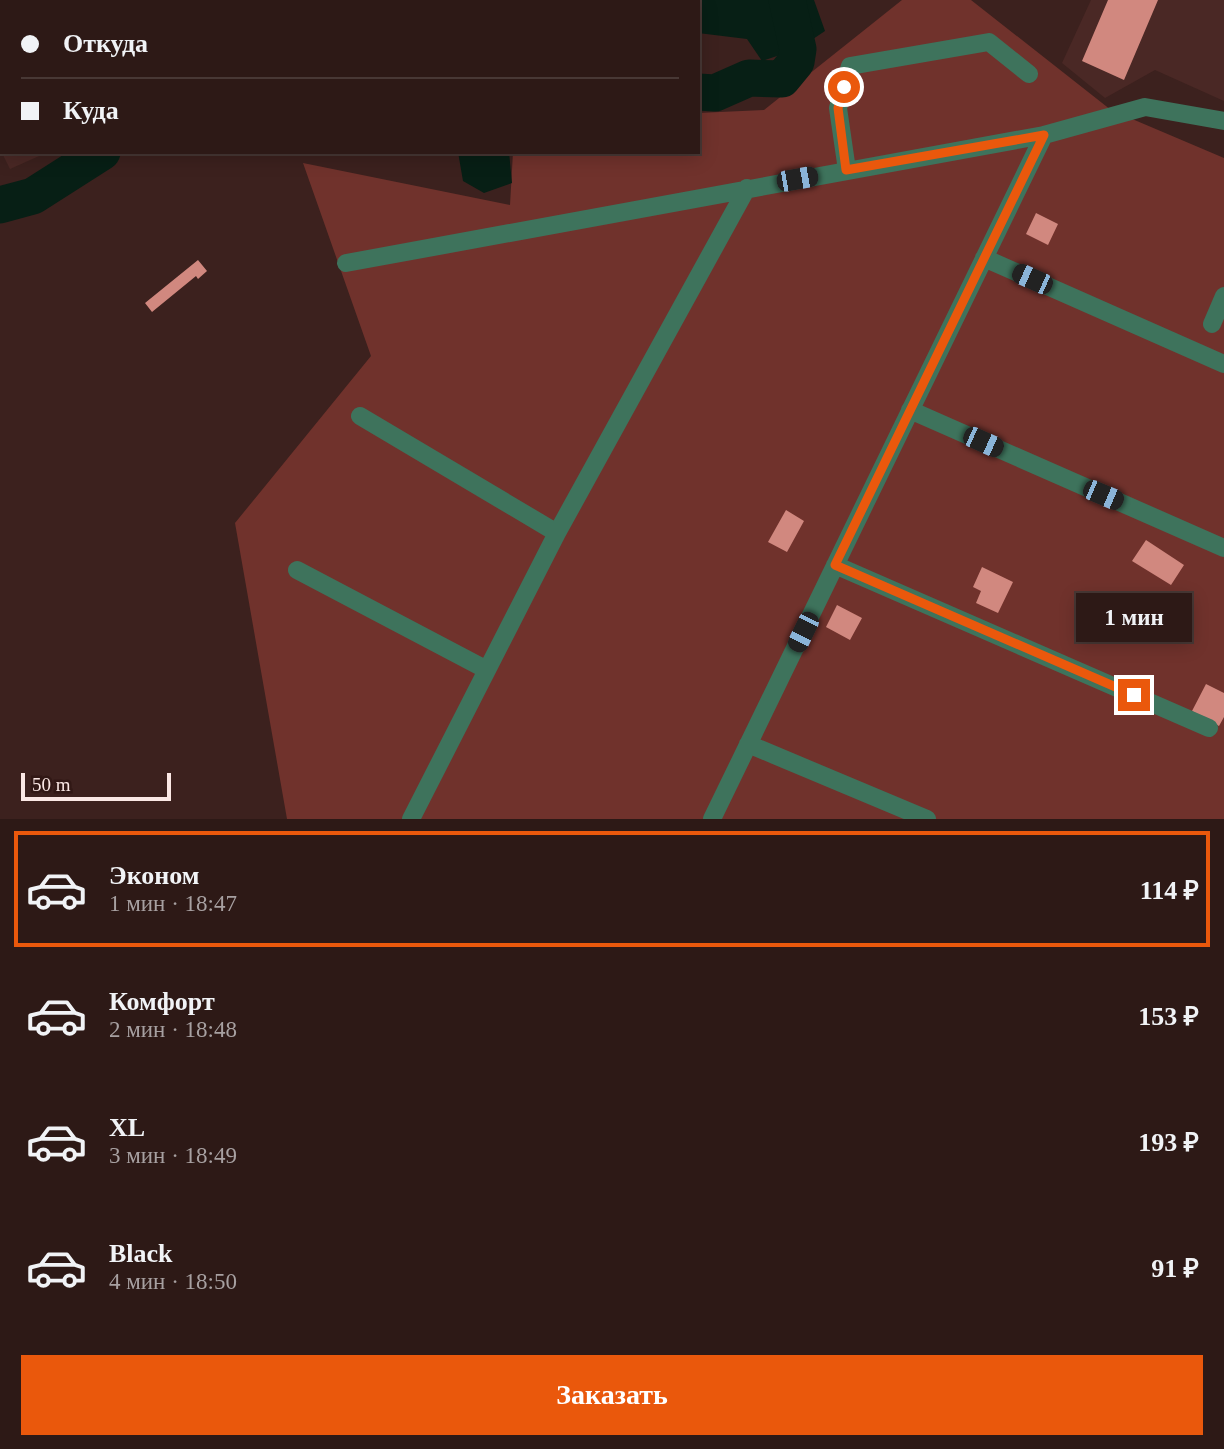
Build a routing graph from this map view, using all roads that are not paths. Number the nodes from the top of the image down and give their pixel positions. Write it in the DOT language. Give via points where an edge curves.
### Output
graph roads {
  1 [pos="1030,74"];
  2 [pos="1224,121"];
  3 [pos="1044,135"];
  4 [pos="846,170"];
  5 [pos="747,188"];
  6 [pos="984,258"];
  7 [pos="346,263"];
  8 [pos="1224,296"];
  9 [pos="1212,324"];
  10 [pos="1224,364"];
  11 [pos="910,410"];
  12 [pos="360,416"];
  13 [pos="557,533"];
  14 [pos="1224,548"];
  15 [pos="835,565"];
  16 [pos="297,570"];
  17 [pos="487,670"];
  18 [pos="1209,728"];
  19 [pos="748,744"];
  20 [pos="411,819"];
  21 [pos="712,819"];
  22 [pos="927,819"];
  1 -- 4 [label="lane" via="989,42 850,66 838,108"];
  2 -- 3 [label="lane" via="1145,107"];
  3 -- 4 [label="lane"];
  3 -- 6 [label="lane"];
  4 -- 5 [label="lane"];
  5 -- 7 [label="lane"];
  5 -- 13 [label="lane"];
  6 -- 10 [label="lane"];
  6 -- 11 [label="lane"];
  8 -- 9 [label="lane"];
  11 -- 14 [label="lane"];
  11 -- 15 [label="lane"];
  12 -- 13 [label="lane"];
  13 -- 17 [label="lane"];
  15 -- 18 [label="lane"];
  15 -- 19 [label="lane"];
  16 -- 17 [label="lane"];
  17 -- 20 [label="lane"];
  19 -- 21 [label="lane"];
  19 -- 22 [label="lane"];
}
